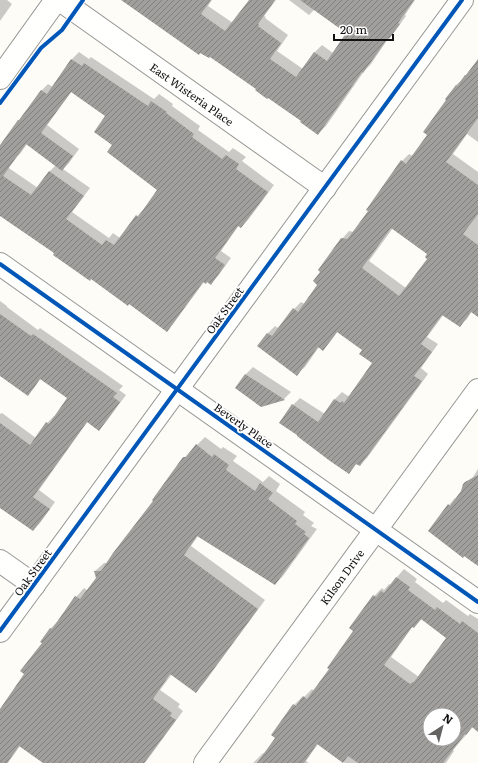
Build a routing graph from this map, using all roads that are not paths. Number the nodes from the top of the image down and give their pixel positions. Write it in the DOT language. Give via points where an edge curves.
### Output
graph roads {
  1 [pos="56,0"];
  2 [pos="60,0"];
  3 [pos="462,0"];
  4 [pos="0,78"];
  5 [pos="325,188"];
  6 [pos="0,264"];
  7 [pos="177,389"];
  8 [pos="478,390"];
  9 [pos="376,530"];
  10 [pos="0,561"];
  11 [pos="34,585"];
  12 [pos="478,602"];
  13 [pos="0,631"];
  14 [pos="205,763"];
  1 -- 4 [label="street"];
  2 -- 5 [label="street, East Wisteria Place"];
  3 -- 5 [label="street, Oak Street"];
  5 -- 7 [label="street, Oak Street"];
  6 -- 7 [label="street, Beverly Place"];
  7 -- 9 [label="street, Beverly Place"];
  7 -- 11 [label="street, Oak Street"];
  8 -- 9 [label="street, Kilson Drive"];
  9 -- 12 [label="street, Beverly Place"];
  9 -- 14 [label="street, Kilson Drive"];
  10 -- 11 [label="street"];
  11 -- 13 [label="street, Oak Street"];
}
